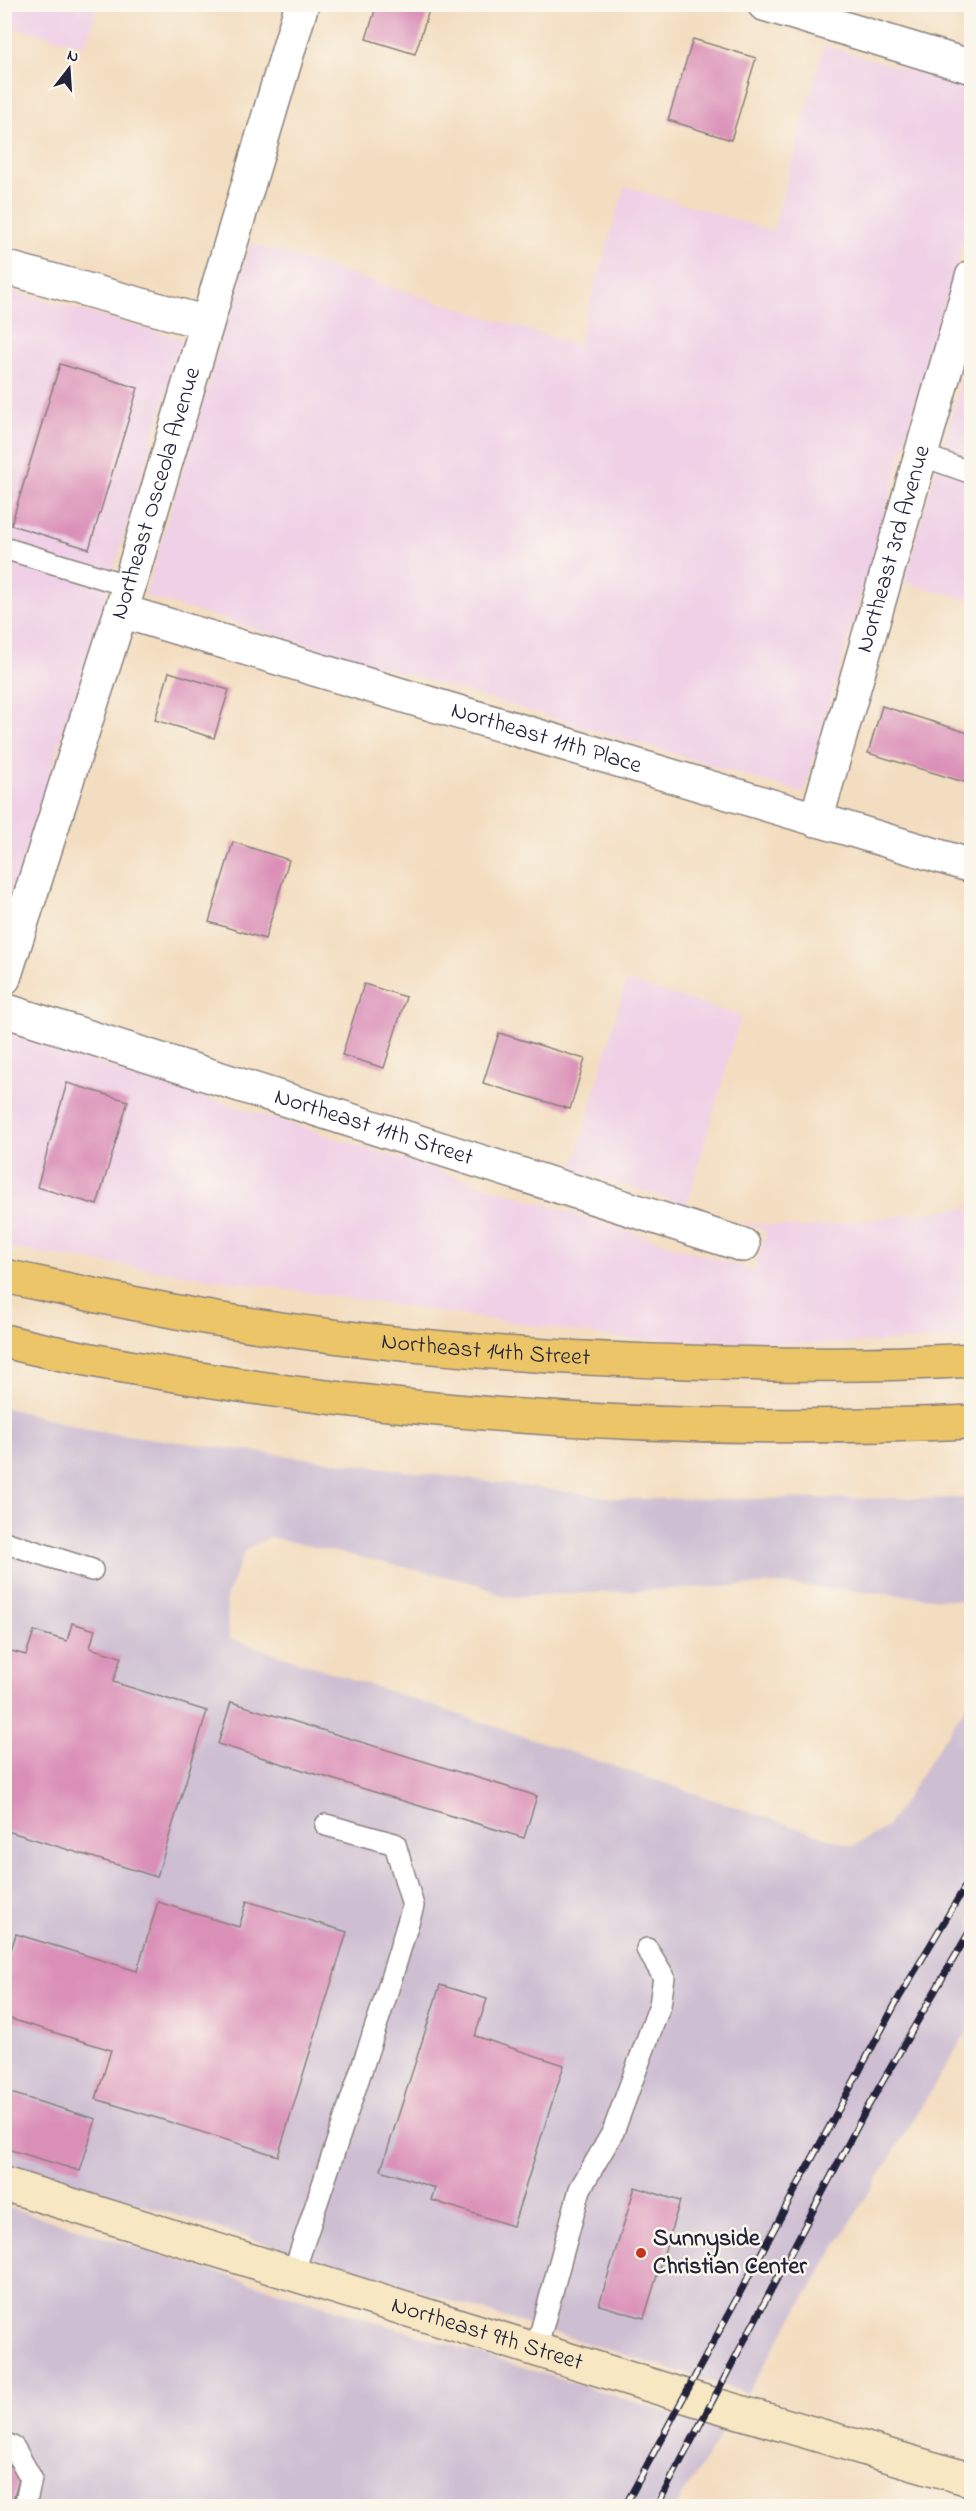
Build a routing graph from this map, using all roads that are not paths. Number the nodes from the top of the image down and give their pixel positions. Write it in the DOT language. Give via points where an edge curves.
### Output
graph roads {
  1 [pos="302,4"];
  2 [pos="764,4"];
  3 [pos="972,67"];
  4 [pos="6,273"];
  5 [pos="972,277"];
  6 [pos="207,323"];
  7 [pos="921,455"];
  8 [pos="972,472"];
  9 [pos="4,548"];
  10 [pos="125,598"];
  11 [pos="816,820"];
  12 [pos="972,866"];
  13 [pos="4,978"];
  14 [pos="4,1010"];
  15 [pos="743,1245"];
  16 [pos="4,1276"];
  17 [pos="4,1341"];
  18 [pos="972,1360"];
  19 [pos="972,1422"];
  20 [pos="4,1542"];
  21 [pos="92,1570"];
  22 [pos="326,1825"];
  23 [pos="647,1949"];
  24 [pos="4,2184"];
  25 [pos="293,2274"];
  26 [pos="536,2350"];
  27 [pos="4,2443"];
  28 [pos="972,2480"];
  29 [pos="25,2506"];
  1 -- 6 [label="street, Northeast Osceola Avenue"];
  2 -- 3 [label="street"];
  4 -- 6 [label="street"];
  5 -- 7 [label="street, Northeast 3rd Avenue"];
  6 -- 10 [label="street, Northeast Osceola Avenue"];
  7 -- 8 [label="lane"];
  7 -- 11 [label="street, Northeast 3rd Avenue"];
  9 -- 10 [label="lane"];
  10 -- 11 [label="street, Northeast 11th Place"];
  10 -- 13 [label="street, Northeast Osceola Avenue"];
  11 -- 12 [label="street, Northeast 11th Place"];
  14 -- 15 [label="street, Northeast 11th Street"];
  16 -- 18 [label="main road, Northeast 14th Street" via="214,1318 355,1339 491,1353 807,1365"];
  17 -- 19 [label="main road" via="223,1383 470,1414 720,1426"];
  20 -- 21 [label="lane"];
  22 -- 25 [label="lane" via="395,1844 413,1906"];
  23 -- 26 [label="lane" via="664,1977 660,2005 613,2132 580,2189"];
  24 -- 25 [label="street, Northeast 9th Street"];
  25 -- 26 [label="street, Northeast 9th Street"];
  26 -- 28 [label="street, Northeast 9th Street"];
  27 -- 29 [label="lane" via="14,2448 31,2478"];
}
